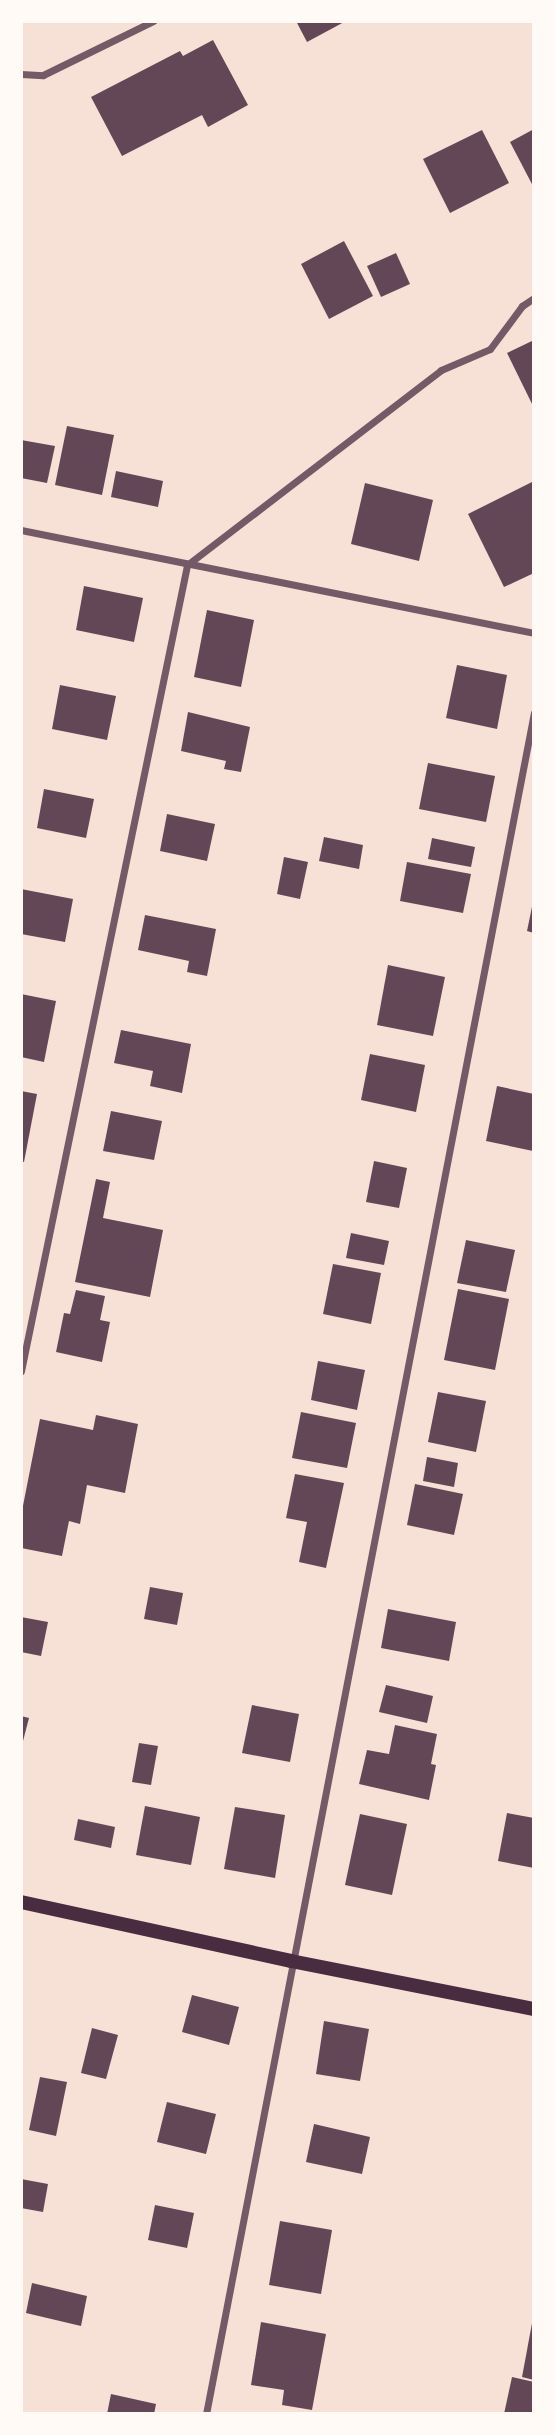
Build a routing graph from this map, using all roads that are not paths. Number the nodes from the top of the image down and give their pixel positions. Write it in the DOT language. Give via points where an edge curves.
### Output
graph roads {
  1 [pos="153,21"];
  2 [pos="21,74"];
  3 [pos="534,298"];
  4 [pos="21,530"];
  5 [pos="187,565"];
  6 [pos="534,633"];
  7 [pos="534,713"];
  8 [pos="21,1371"];
  9 [pos="21,1902"];
  10 [pos="291,1961"];
  11 [pos="534,2009"];
  12 [pos="206,2414"];
  1 -- 2 [label="street" via="43,75"];
  3 -- 5 [label="street" via="522,306 490,349 441,370"];
  4 -- 5 [label="street"];
  5 -- 6 [label="street"];
  5 -- 8 [label="street"];
  7 -- 10 [label="street"];
  9 -- 10 [label="main road"];
  10 -- 11 [label="main road"];
  10 -- 12 [label="street"];
}
